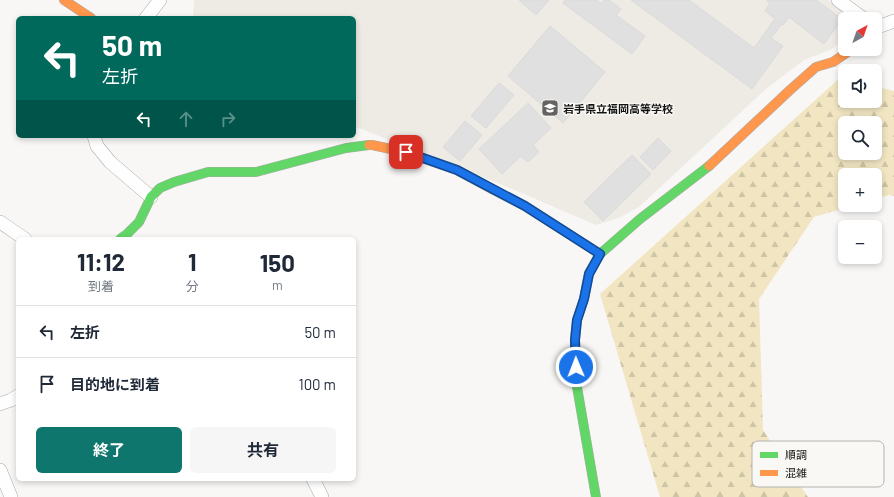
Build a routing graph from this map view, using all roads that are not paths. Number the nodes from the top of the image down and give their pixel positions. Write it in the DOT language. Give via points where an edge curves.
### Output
graph roads {
  1 [pos="64,0"];
  2 [pos="160,0"];
  3 [pos="838,0"];
  4 [pos="854,12"];
  5 [pos="88,16"];
  6 [pos="148,16"];
  7 [pos="894,21"];
  8 [pos="882,25"];
  9 [pos="842,56"];
  10 [pos="95,138"];
  11 [pos="152,197"];
  12 [pos="0,222"];
  13 [pos="22,237"];
  14 [pos="123,237"];
  15 [pos="600,254"];
  16 [pos="16,397"];
  17 [pos="0,404"];
  18 [pos="0,470"];
  19 [pos="314,481"];
  20 [pos="11,497"];
  21 [pos="322,497"];
  22 [pos="596,497"];
  1 -- 5 [label="street"];
  2 -- 6 [label="street"];
  3 -- 4 [label="street"];
  7 -- 8 [label="street"];
  9 -- 15 [label="street" via="833,62 816,67 709,166 640,219"];
  10 -- 11 [label="street" via="97,146 110,162"];
  11 -- 14 [label="street" via="139,222"];
  11 -- 15 [label="street" via="160,188 208,172 256,172 346,148 372,144 406,152 457,170 525,206"];
  12 -- 13 [label="street"];
  15 -- 22 [label="street" via="589,274 577,320 575,340 576,381"];
  16 -- 17 [label="street"];
  18 -- 20 [label="street"];
  19 -- 21 [label="street"];
}
